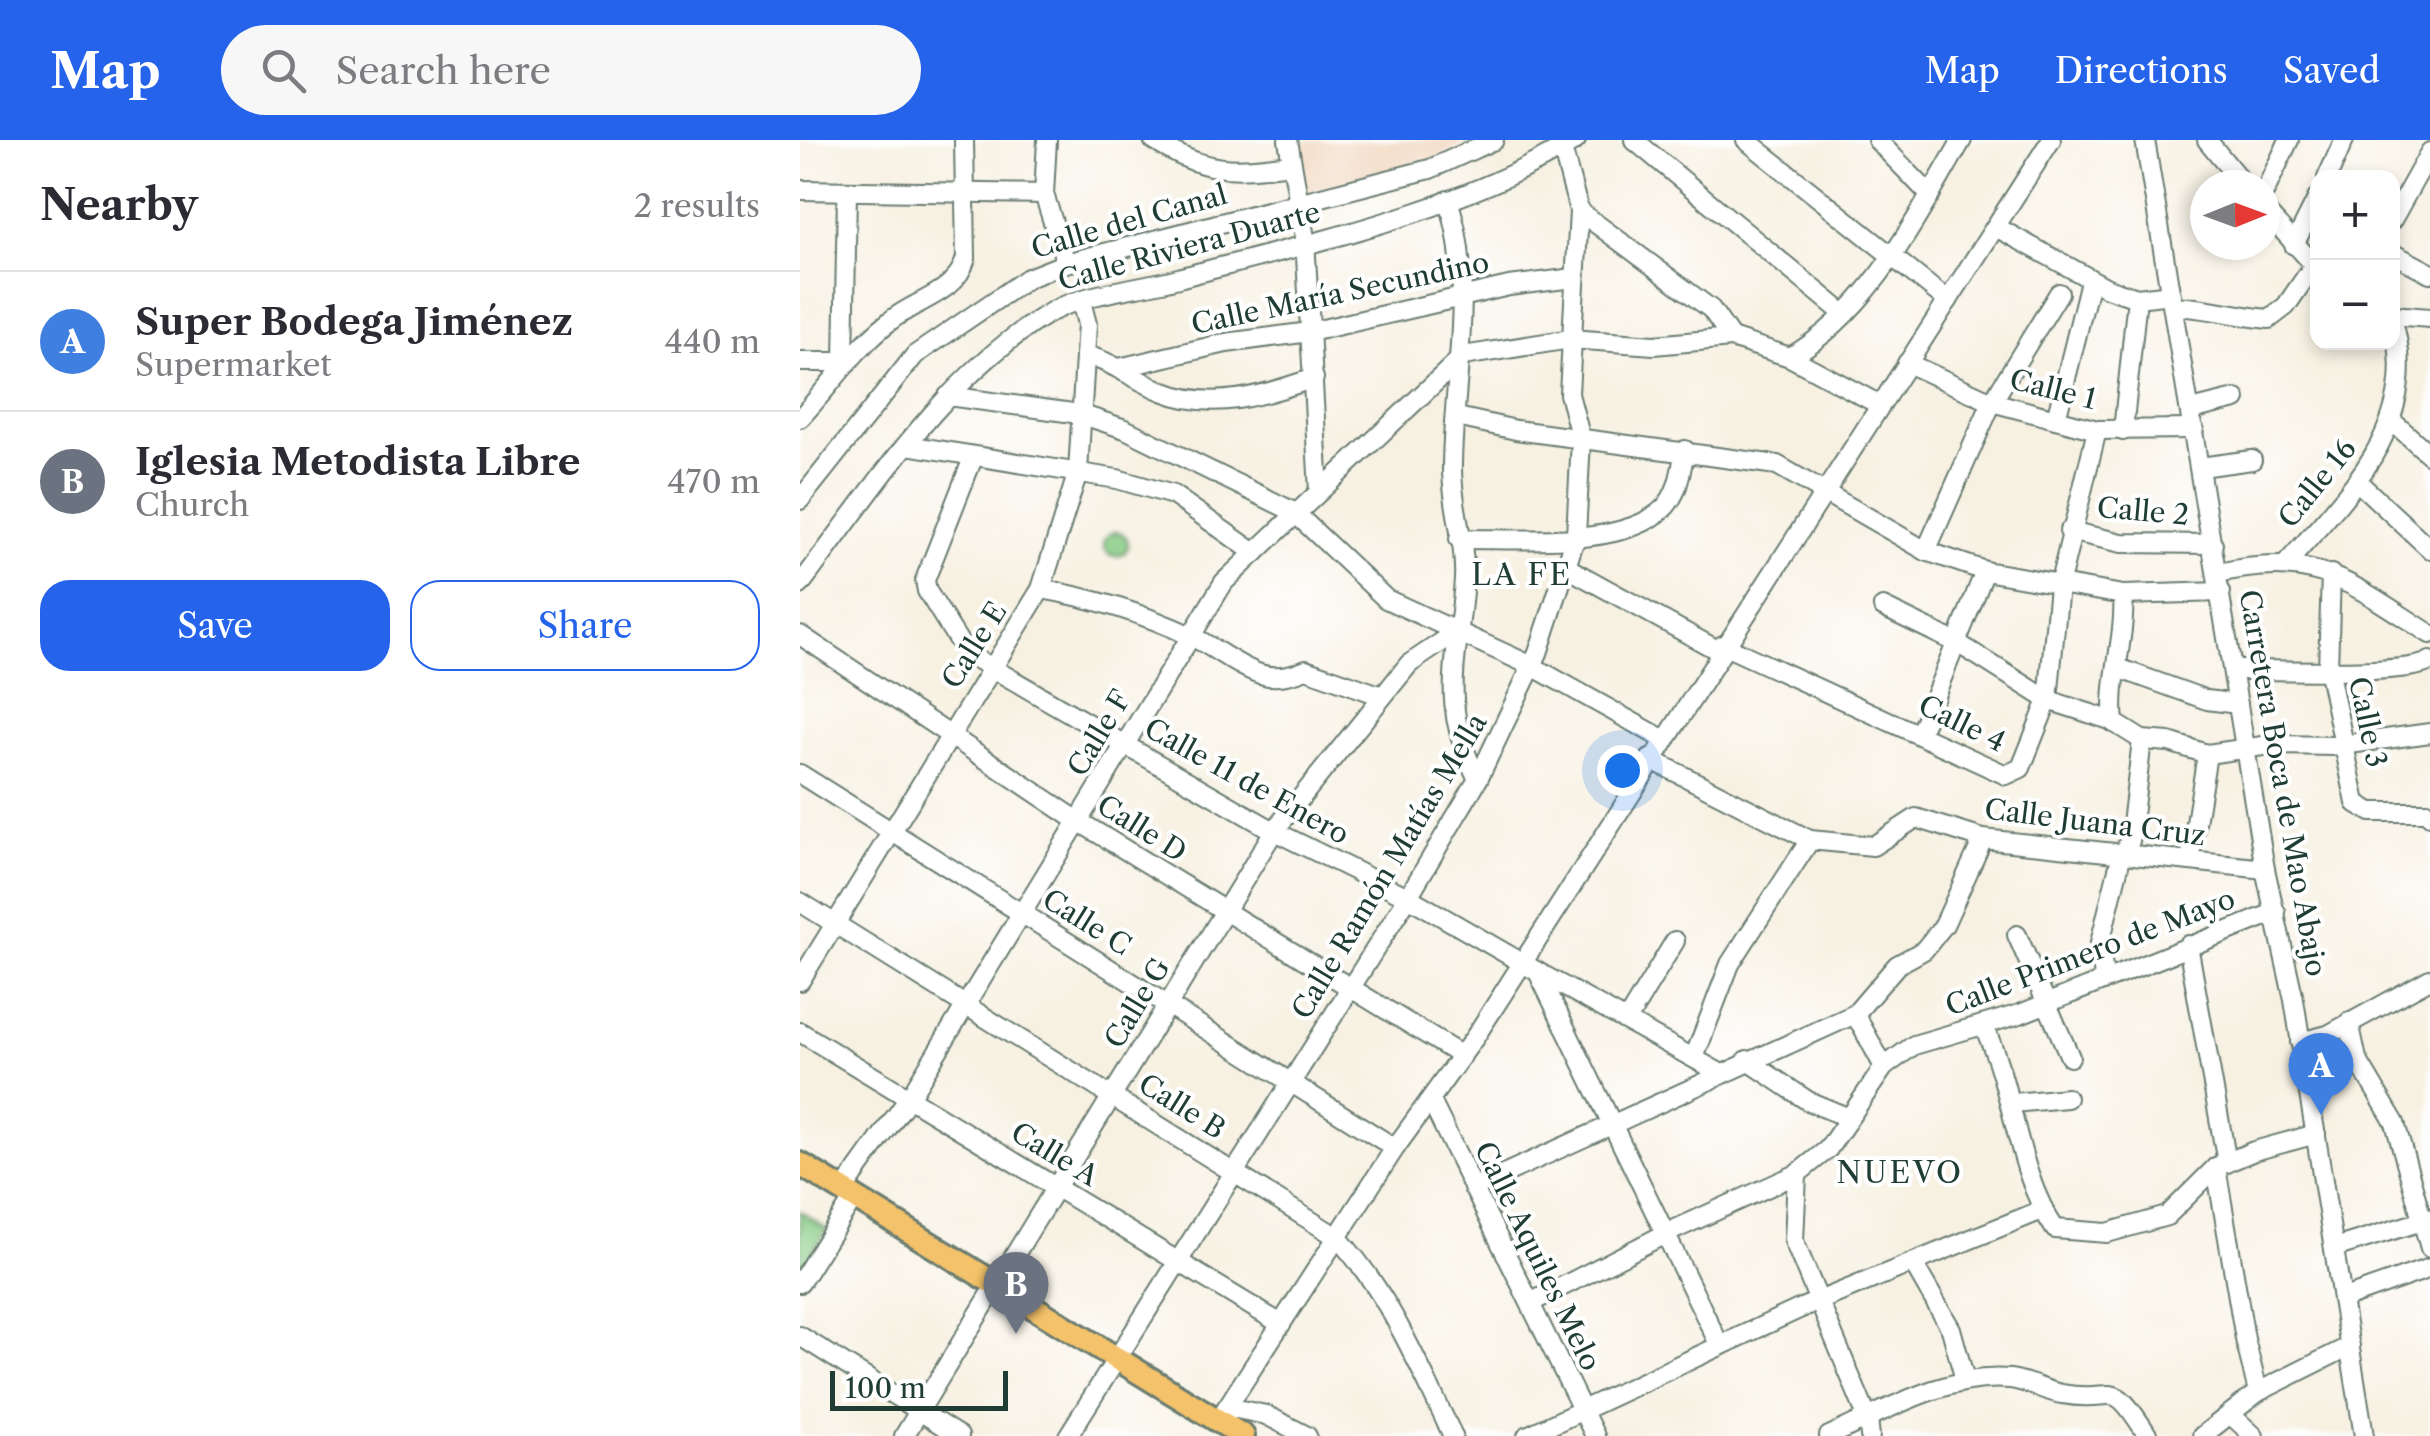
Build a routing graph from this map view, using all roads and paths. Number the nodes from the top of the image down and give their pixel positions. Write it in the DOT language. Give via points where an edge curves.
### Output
graph roads {
  1 [pos="964,140"];
  2 [pos="1047,140"];
  3 [pos="1153,140"];
  4 [pos="1288,140"];
  5 [pos="1494,140"];
  6 [pos="1634,140"];
  7 [pos="1746,140"];
  8 [pos="1877,140"];
  9 [pos="1962,140"];
  10 [pos="2051,140"];
  11 [pos="2145,140"];
  12 [pos="2208,140"];
  13 [pos="2289,140"];
  14 [pos="2344,140"];
  15 [pos="1569,144"];
  16 [pos="2430,152"];
  17 [pos="1290,164"];
  18 [pos="2232,170"];
  19 [pos="2275,170"];
  20 [pos="2331,170"];
  21 [pos="800,190"];
  22 [pos="847,192"];
  23 [pos="963,194"];
  24 [pos="1044,194"];
  25 [pos="1930,195"];
  26 [pos="1448,200"];
  27 [pos="1298,205"];
  28 [pos="2400,206"];
  29 [pos="1579,211"];
  30 [pos="2310,216"];
  31 [pos="1996,227"];
  32 [pos="2280,229"];
  33 [pos="1306,241"];
  34 [pos="2294,245"];
  35 [pos="1894,257"];
  36 [pos="2400,257"];
  37 [pos="2310,261"];
  38 [pos="1066,263"];
  39 [pos="2430,273"];
  40 [pos="2310,275"];
  41 [pos="1574,278"];
  42 [pos="2090,281"];
  43 [pos="2059,293"];
  44 [pos="2137,298"];
  45 [pos="1460,300"];
  46 [pos="2172,300"];
  47 [pos="1081,301"];
  48 [pos="1948,301"];
  49 [pos="1843,313"];
  50 [pos="2400,317"];
  51 [pos="2430,318"];
  52 [pos="1310,332"];
  53 [pos="1731,338"];
  54 [pos="1570,339"];
  55 [pos="2399,350"];
  56 [pos="1084,355"];
  57 [pos="1463,356"];
  58 [pos="1790,357"];
  59 [pos="800,362"];
  60 [pos="844,362"];
  61 [pos="1907,363"];
  62 [pos="1119,368"];
  63 [pos="1314,378"];
  64 [pos="948,396"];
  65 [pos="2236,399"];
  66 [pos="1992,402"];
  67 [pos="1880,405"];
  68 [pos="2191,410"];
  69 [pos="1080,414"];
  70 [pos="1457,417"];
  71 [pos="800,418"];
  72 [pos="2056,418"];
  73 [pos="2393,422"];
  74 [pos="2097,430"];
  75 [pos="2194,430"];
  76 [pos="2124,431"];
  77 [pos="1581,439"];
  78 [pos="908,445"];
  79 [pos="1685,450"];
  80 [pos="2430,455"];
  81 [pos="973,458"];
  82 [pos="2252,460"];
  83 [pos="2200,467"];
  84 [pos="1078,472"];
  85 [pos="2358,483"];
  86 [pos="1319,492"];
  87 [pos="1823,492"];
  88 [pos="800,500"];
  89 [pos="1294,512"];
  90 [pos="2069,530"];
  91 [pos="1576,536"];
  92 [pos="1460,540"];
  93 [pos="2213,544"];
  94 [pos="2430,548"];
  95 [pos="1926,551"];
  96 [pos="1255,553"];
  97 [pos="2287,563"];
  98 [pos="1566,567"];
  99 [pos="1986,570"];
  100 [pos="2218,573"];
  101 [pos="2331,574"];
  102 [pos="800,585"];
  103 [pos="2059,586"];
  104 [pos="1040,589"];
  105 [pos="2221,592"];
  106 [pos="2123,595"];
  107 [pos="1883,607"];
  108 [pos="1458,631"];
  109 [pos="800,634"];
  110 [pos="2430,634"];
  111 [pos="1190,636"];
  112 [pos="1958,644"];
  113 [pos="1721,648"];
  114 [pos="2430,661"];
  115 [pos="994,666"];
  116 [pos="1532,666"];
  117 [pos="2118,668"];
  118 [pos="2328,668"];
  119 [pos="2234,670"];
  120 [pos="1382,696"];
  121 [pos="2048,700"];
  122 [pos="2238,704"];
  123 [pos="2114,723"];
  124 [pos="1920,732"];
  125 [pos="2430,733"];
  126 [pos="948,737"];
  127 [pos="1663,739"];
  128 [pos="2142,740"];
  129 [pos="2344,742"];
  130 [pos="1124,744"];
  131 [pos="2244,748"];
  132 [pos="2208,754"];
  133 [pos="1650,759"];
  134 [pos="800,774"];
  135 [pos="1478,779"];
  136 [pos="2430,816"];
  137 [pos="1078,821"];
  138 [pos="1274,831"];
  139 [pos="892,832"];
  140 [pos="1983,839"];
  141 [pos="1810,840"];
  142 [pos="2122,854"];
  143 [pos="2190,861"];
  144 [pos="2265,869"];
  145 [pos="1408,897"];
  146 [pos="800,902"];
  147 [pos="1225,912"];
  148 [pos="2276,912"];
  149 [pos="1021,913"];
  150 [pos="834,924"];
  151 [pos="2017,934"];
  152 [pos="1675,941"];
  153 [pos="2188,946"];
  154 [pos="1530,967"];
  155 [pos="2104,978"];
  156 [pos="2430,979"];
  157 [pos="800,981"];
  158 [pos="1350,990"];
  159 [pos="2044,1002"];
  160 [pos="966,1004"];
  161 [pos="1168,1006"];
  162 [pos="1854,1014"];
  163 [pos="1627,1020"];
  164 [pos="2350,1022"];
  165 [pos="1983,1025"];
  166 [pos="800,1032"];
  167 [pos="2300,1042"];
  168 [pos="1462,1056"];
  169 [pos="2070,1057"];
  170 [pos="1694,1058"];
  171 [pos="1747,1060"];
  172 [pos="1884,1067"];
  173 [pos="1720,1073"];
  174 [pos="1291,1081"];
  175 [pos="1114,1095"];
  176 [pos="909,1098"];
  177 [pos="2068,1098"];
  178 [pos="1431,1101"];
  179 [pos="2013,1103"];
  180 [pos="1849,1118"];
  181 [pos="1613,1123"];
  182 [pos="2316,1134"];
  183 [pos="1395,1148"];
  184 [pos="800,1164"];
  185 [pos="2221,1165"];
  186 [pos="1235,1172"];
  187 [pos="1798,1174"];
  188 [pos="1057,1188"];
  189 [pos="1473,1188"];
  190 [pos="2422,1192"];
  191 [pos="850,1193"];
  192 [pos="2042,1210"];
  193 [pos="2426,1220"];
  194 [pos="1667,1233"];
  195 [pos="1338,1237"];
  196 [pos="2334,1248"];
  197 [pos="2430,1248"];
  198 [pos="1180,1262"];
  199 [pos="1913,1263"];
  200 [pos="2430,1268"];
  201 [pos="800,1283"];
  202 [pos="999,1284"];
  203 [pos="2342,1299"];
  204 [pos="1822,1300"];
  205 [pos="1532,1302"];
  206 [pos="1280,1324"];
  207 [pos="800,1336"];
  208 [pos="1720,1346"];
  209 [pos="2350,1346"];
  210 [pos="1119,1357"];
  211 [pos="1964,1380"];
  212 [pos="2258,1392"];
  213 [pos="1582,1410"];
  214 [pos="921,1412"];
  215 [pos="1223,1414"];
  216 [pos="2230,1414"];
  217 [pos="1869,1427"];
  218 [pos="904,1436"];
  219 [pos="959,1436"];
  220 [pos="1068,1436"];
  221 [pos="1242,1436"];
  222 [pos="1306,1436"];
  223 [pos="1452,1436"];
  224 [pos="1527,1436"];
  225 [pos="1596,1436"];
  226 [pos="1829,1436"];
  227 [pos="2148,1436"];
  228 [pos="2202,1436"];
  229 [pos="2254,1436"];
  230 [pos="2364,1436"];
  1 -- 23 [label="street"];
  2 -- 24 [label="street"];
  3 -- 17 [label="street" via="1198,166 1220,170"];
  4 -- 17 [label="street"];
  5 -- 27 [label="street, Calle del Canal" via="1430,169"];
  6 -- 49 [label="street"];
  7 -- 35 [label="street"];
  8 -- 25 [label="street"];
  9 -- 25 [label="street"];
  10 -- 31 [label="street"];
  11 -- 46 [label="street, Carretera Boca de Mao Abajo"];
  12 -- 18 [label="street"];
  13 -- 19 [label="street"];
  14 -- 20 [label="street"];
  15 -- 26 [label="street, Calle Riviera Duarte"];
  15 -- 29 [label="street, Calle Ramón Matías Mella"];
  16 -- 28 [label="street"];
  17 -- 27 [label="street"];
  21 -- 22 [label="street"];
  22 -- 23 [label="street"];
  22 -- 60 [label="street"];
  23 -- 24 [label="street"];
  23 -- 60 [label="street" via="962,272 893,318"];
  24 -- 38 [label="street"];
  25 -- 35 [label="street"];
  26 -- 33 [label="street, Calle Riviera Duarte"];
  26 -- 45 [label="street" via="1457,225"];
  27 -- 33 [label="street"];
  27 -- 38 [label="street, Calle del Canal"];
  29 -- 41 [label="street, Calle Ramón Matías Mella"];
  29 -- 53 [label="street" via="1710,309"];
  30 -- 34 [label="street"];
  31 -- 42 [label="street"];
  31 -- 48 [label="street"];
  32 -- 34 [label="street"];
  33 -- 47 [label="street, Calle Riviera Duarte"];
  33 -- 52 [label="street"];
  34 -- 37 [label="street"];
  35 -- 48 [label="street"];
  35 -- 49 [label="street"];
  36 -- 39 [label="street"];
  38 -- 88 [label="street, Calle del Canal" via="1028,278 915,356"];
  40 -- 46 [label="street" via="2269,320"];
  41 -- 45 [label="street, Calle María Secundino"];
  41 -- 54 [label="street, Calle Ramón Matías Mella"];
  42 -- 44 [label="street"];
  42 -- 72 [label="street"];
  43 -- 66 [label="street"];
  44 -- 46 [label="street"];
  44 -- 76 [label="street"];
  45 -- 52 [label="street, Calle María Secundino"];
  45 -- 57 [label="street"];
  46 -- 68 [label="street, Carretera Boca de Mao Abajo"];
  47 -- 56 [label="street, Calle E"];
  47 -- 64 [label="street, Calle Riviera Duarte" via="1034,323"];
  48 -- 61 [label="street"];
  49 -- 58 [label="street" via="1818,341"];
  50 -- 51 [label="street"];
  52 -- 62 [label="street, Calle María Secundino"];
  52 -- 63 [label="street"];
  53 -- 54 [label="street" via="1654,345"];
  53 -- 58 [label="street"];
  54 -- 57 [label="street"];
  54 -- 77 [label="street, Calle Ramón Matías Mella" via="1569,394"];
  55 -- 73 [label="street, Calle 16"];
  56 -- 62 [label="street"];
  56 -- 69 [label="street, Calle E"];
  57 -- 70 [label="street"];
  57 -- 86 [label="street, Calle F"];
  58 -- 67 [label="street"];
  59 -- 60 [label="street"];
  60 -- 71 [label="street"];
  61 -- 66 [label="street, Calle 1"];
  61 -- 67 [label="street"];
  62 -- 63 [label="street" via="1163,392 1202,402 1265,395"];
  63 -- 86 [label="street"];
  64 -- 69 [label="street"];
  64 -- 78 [label="street, Calle Riviera Duarte"];
  65 -- 68 [label="street"];
  66 -- 72 [label="street, Calle 1"];
  66 -- 95 [label="street"];
  67 -- 87 [label="street"];
  68 -- 75 [label="street, Carretera Boca de Mao Abajo"];
  69 -- 84 [label="street, Calle E"];
  69 -- 89 [label="street" via="1125,428"];
  70 -- 77 [label="street"];
  70 -- 92 [label="street" via="1452,466"];
  72 -- 74 [label="street, Calle 1"];
  73 -- 80 [label="street"];
  73 -- 85 [label="street, Calle 16"];
  74 -- 76 [label="street, Calle 1"];
  74 -- 90 [label="street, Calle 4"];
  75 -- 76 [label="street, Calle 1"];
  75 -- 83 [label="street, Carretera Boca de Mao Abajo"];
  77 -- 79 [label="street"];
  77 -- 91 [label="street, Calle Ramón Matías Mella"];
  78 -- 81 [label="street"];
  78 -- 102 [label="street, Calle Riviera Duarte"];
  79 -- 87 [label="street" via="1777,466"];
  79 -- 91 [label="street" via="1666,506 1614,532"];
  81 -- 84 [label="street"];
  81 -- 115 [label="street, Calle 11 de Enero" via="925,580 966,653"];
  82 -- 83 [label="street"];
  83 -- 93 [label="street, Carretera Boca de Mao Abajo"];
  84 -- 96 [label="street" via="1173,495"];
  84 -- 104 [label="street, Calle E"];
  85 -- 94 [label="street"];
  85 -- 97 [label="street, Calle 16"];
  86 -- 89 [label="street, Calle F"];
  87 -- 95 [label="street"];
  87 -- 113 [label="street"];
  89 -- 96 [label="street, Calle F"];
  89 -- 108 [label="street" via="1386,599"];
  90 -- 93 [label="street, Calle 2" via="2122,543"];
  90 -- 103 [label="street, Calle 4"];
  91 -- 92 [label="street"];
  91 -- 98 [label="street, Calle Ramón Matías Mella"];
  92 -- 108 [label="street"];
  93 -- 100 [label="street, Carretera Boca de Mao Abajo"];
  95 -- 99 [label="street"];
  96 -- 111 [label="street, Calle F" via="1224,582"];
  97 -- 100 [label="street"];
  97 -- 101 [label="street"];
  98 -- 113 [label="street, Calle 4"];
  98 -- 116 [label="street, Calle Ramón Matías Mella"];
  99 -- 103 [label="street"];
  99 -- 112 [label="street"];
  100 -- 105 [label="street, Carretera Boca de Mao Abajo"];
  101 -- 110 [label="street"];
  101 -- 118 [label="street, Calle 3"];
  103 -- 106 [label="street"];
  103 -- 121 [label="street, Calle 4"];
  104 -- 111 [label="street" via="1099,599"];
  104 -- 115 [label="street, Calle E"];
  105 -- 106 [label="street"];
  105 -- 119 [label="street, Carretera Boca de Mao Abajo"];
  106 -- 117 [label="street"];
  107 -- 112 [label="street"];
  108 -- 116 [label="street"];
  108 -- 120 [label="street, Calle G" via="1409,664"];
  108 -- 135 [label="street" via="1452,694 1460,746"];
  109 -- 126 [label="street, Calle D"];
  111 -- 120 [label="street" via="1262,675 1306,669"];
  111 -- 130 [label="street, Calle F"];
  112 -- 121 [label="street"];
  112 -- 124 [label="street"];
  113 -- 124 [label="street, Calle 4"];
  113 -- 127 [label="street"];
  114 -- 118 [label="street" via="2371,671"];
  115 -- 126 [label="street, Calle E"];
  115 -- 130 [label="street, Calle 11 de Enero"];
  116 -- 127 [label="street"];
  116 -- 135 [label="street, Calle Ramón Matías Mella"];
  117 -- 122 [label="street" via="2207,700"];
  117 -- 123 [label="street" via="2111,693"];
  118 -- 119 [label="street"];
  118 -- 129 [label="street, Calle 3"];
  119 -- 122 [label="street, Carretera Boca de Mao Abajo"];
  120 -- 138 [label="street, Calle G"];
  121 -- 123 [label="street"];
  121 -- 124 [label="street, Calle 4" via="2014,774"];
  122 -- 131 [label="street, Carretera Boca de Mao Abajo"];
  123 -- 128 [label="street"];
  125 -- 129 [label="street"];
  126 -- 137 [label="street, Calle D"];
  126 -- 139 [label="street, Calle E"];
  127 -- 133 [label="street"];
  128 -- 132 [label="street"];
  128 -- 142 [label="street" via="2130,841"];
  129 -- 131 [label="street"];
  129 -- 136 [label="street, Calle 3" via="2356,803 2371,812"];
  130 -- 137 [label="street, Calle F"];
  130 -- 138 [label="street, Calle 11 de Enero"];
  131 -- 132 [label="street"];
  131 -- 144 [label="street, Carretera Boca de Mao Abajo"];
  132 -- 143 [label="street"];
  133 -- 141 [label="street, Calle Juana Cruz"];
  133 -- 154 [label="street"];
  134 -- 139 [label="street, Calle C"];
  135 -- 145 [label="street, Calle Ramón Matías Mella"];
  137 -- 147 [label="street, Calle D"];
  137 -- 149 [label="street, Calle F"];
  138 -- 145 [label="street, Calle 11 de Enero"];
  138 -- 147 [label="street, Calle G"];
  139 -- 149 [label="street, Calle C"];
  139 -- 150 [label="street, Calle E"];
  140 -- 141 [label="street, Calle Juana Cruz" via="1916,818 1873,846"];
  140 -- 142 [label="street, Calle Juana Cruz"];
  140 -- 162 [label="street" via="1944,925 1924,950 1897,964"];
  141 -- 170 [label="street" via="1730,964"];
  142 -- 143 [label="street, Calle Juana Cruz"];
  142 -- 155 [label="street" via="2100,943"];
  143 -- 144 [label="street, Calle Juana Cruz"];
  144 -- 148 [label="street, Carretera Boca de Mao Abajo"];
  145 -- 154 [label="street, Calle 11 de Enero"];
  145 -- 158 [label="street, Calle Ramón Matías Mella"];
  146 -- 150 [label="street, Calle B"];
  147 -- 158 [label="street, Calle D"];
  147 -- 161 [label="street, Calle G"];
  148 -- 153 [label="street, Calle Primero de Mayo"];
  148 -- 167 [label="street, Carretera Boca de Mao Abajo"];
  149 -- 160 [label="street, Calle F"];
  149 -- 161 [label="street, Calle C"];
  150 -- 157 [label="street, Calle E"];
  150 -- 160 [label="street, Calle B"];
  151 -- 159 [label="street"];
  152 -- 163 [label="street"];
  153 -- 155 [label="street, Calle Primero de Mayo"];
  153 -- 185 [label="street"];
  154 -- 163 [label="street, Calle 11 de Enero"];
  154 -- 168 [label="street"];
  154 -- 181 [label="street"];
  155 -- 159 [label="street, Calle Primero de Mayo"];
  156 -- 164 [label="street"];
  158 -- 168 [label="street, Calle D"];
  158 -- 174 [label="street, Calle Ramón Matías Mella"];
  159 -- 165 [label="street, Calle Primero de Mayo"];
  159 -- 169 [label="street"];
  160 -- 175 [label="street, Calle B"];
  160 -- 176 [label="street, Calle F"];
  161 -- 174 [label="street, Calle C"];
  161 -- 175 [label="street, Calle G"];
  162 -- 171 [label="street"];
  162 -- 172 [label="street"];
  163 -- 170 [label="street, Calle 11 de Enero"];
  164 -- 167 [label="street"];
  164 -- 190 [label="street" via="2357,1059 2395,1123"];
  165 -- 172 [label="street, Calle Primero de Mayo" via="1914,1046"];
  165 -- 179 [label="street"];
  166 -- 176 [label="street, Calle A"];
  167 -- 182 [label="street, Carretera Boca de Mao Abajo"];
  168 -- 178 [label="street"];
  170 -- 173 [label="street, Calle 11 de Enero"];
  171 -- 173 [label="street"];
  171 -- 180 [label="street" via="1808,1102"];
  172 -- 180 [label="street, Calle Primero de Mayo"];
  173 -- 181 [label="street"];
  174 -- 183 [label="street, Calle C"];
  174 -- 186 [label="street, Calle Ramón Matías Mella"];
  175 -- 186 [label="street, Calle B"];
  175 -- 188 [label="street, Calle G"];
  176 -- 188 [label="street, Calle A"];
  176 -- 191 [label="street, Calle F"];
  177 -- 179 [label="street"];
  178 -- 183 [label="street"];
  178 -- 189 [label="street, Calle Aquiles Melo"];
  179 -- 192 [label="street"];
  180 -- 187 [label="street, Calle Primero de Mayo" via="1828,1149"];
  181 -- 189 [label="street"];
  181 -- 194 [label="street"];
  182 -- 185 [label="street"];
  182 -- 196 [label="street, Carretera Boca de Mao Abajo"];
  183 -- 195 [label="street"];
  184 -- 191 [label="main road"];
  185 -- 192 [label="street" via="2167,1216 2107,1233 2055,1229"];
  185 -- 212 [label="street"];
  186 -- 195 [label="street, Calle B"];
  186 -- 198 [label="street, Calle Ramón Matías Mella"];
  187 -- 194 [label="street, Calle Primero de Mayo"];
  187 -- 204 [label="street" via="1794,1241"];
  188 -- 198 [label="street, Calle A"];
  188 -- 202 [label="street, Calle G"];
  189 -- 205 [label="street, Calle Aquiles Melo"];
  190 -- 193 [label="street"];
  191 -- 201 [label="street, Calle F"];
  191 -- 202 [label="main road"];
  192 -- 199 [label="street"];
  193 -- 196 [label="street"];
  193 -- 197 [label="street"];
  194 -- 205 [label="street, Calle Primero de Mayo"];
  194 -- 208 [label="street"];
  195 -- 206 [label="street"];
  195 -- 223 [label="street, Calle B" via="1390,1308"];
  196 -- 203 [label="street, Carretera Boca de Mao Abajo"];
  198 -- 206 [label="street, Calle A"];
  198 -- 210 [label="street, Calle Ramón Matías Mella"];
  199 -- 204 [label="street"];
  199 -- 211 [label="street" via="1951,1329"];
  200 -- 203 [label="street"];
  202 -- 210 [label="main road"];
  202 -- 214 [label="street, Calle G"];
  203 -- 209 [label="street, Carretera Boca de Mao Abajo"];
  204 -- 208 [label="street"];
  204 -- 217 [label="street"];
  205 -- 213 [label="street, Calle Aquiles Melo"];
  206 -- 215 [label="street"];
  207 -- 214 [label="street"];
  208 -- 213 [label="street"];
  209 -- 212 [label="street"];
  209 -- 230 [label="street, Carretera Boca de Mao Abajo"];
  210 -- 215 [label="main road"];
  210 -- 220 [label="street, Calle Ramón Matías Mella"];
  211 -- 217 [label="street"];
  211 -- 227 [label="street" via="2010,1379 2061,1394 2110,1393 2126,1402"];
  212 -- 216 [label="street"];
  213 -- 224 [label="street"];
  213 -- 225 [label="street, Calle Aquiles Melo"];
  214 -- 218 [label="street, Calle G"];
  214 -- 219 [label="street"];
  215 -- 221 [label="main road"];
  215 -- 222 [label="street" via="1266,1416"];
  216 -- 228 [label="street"];
  216 -- 229 [label="street"];
  217 -- 226 [label="street"];
}
